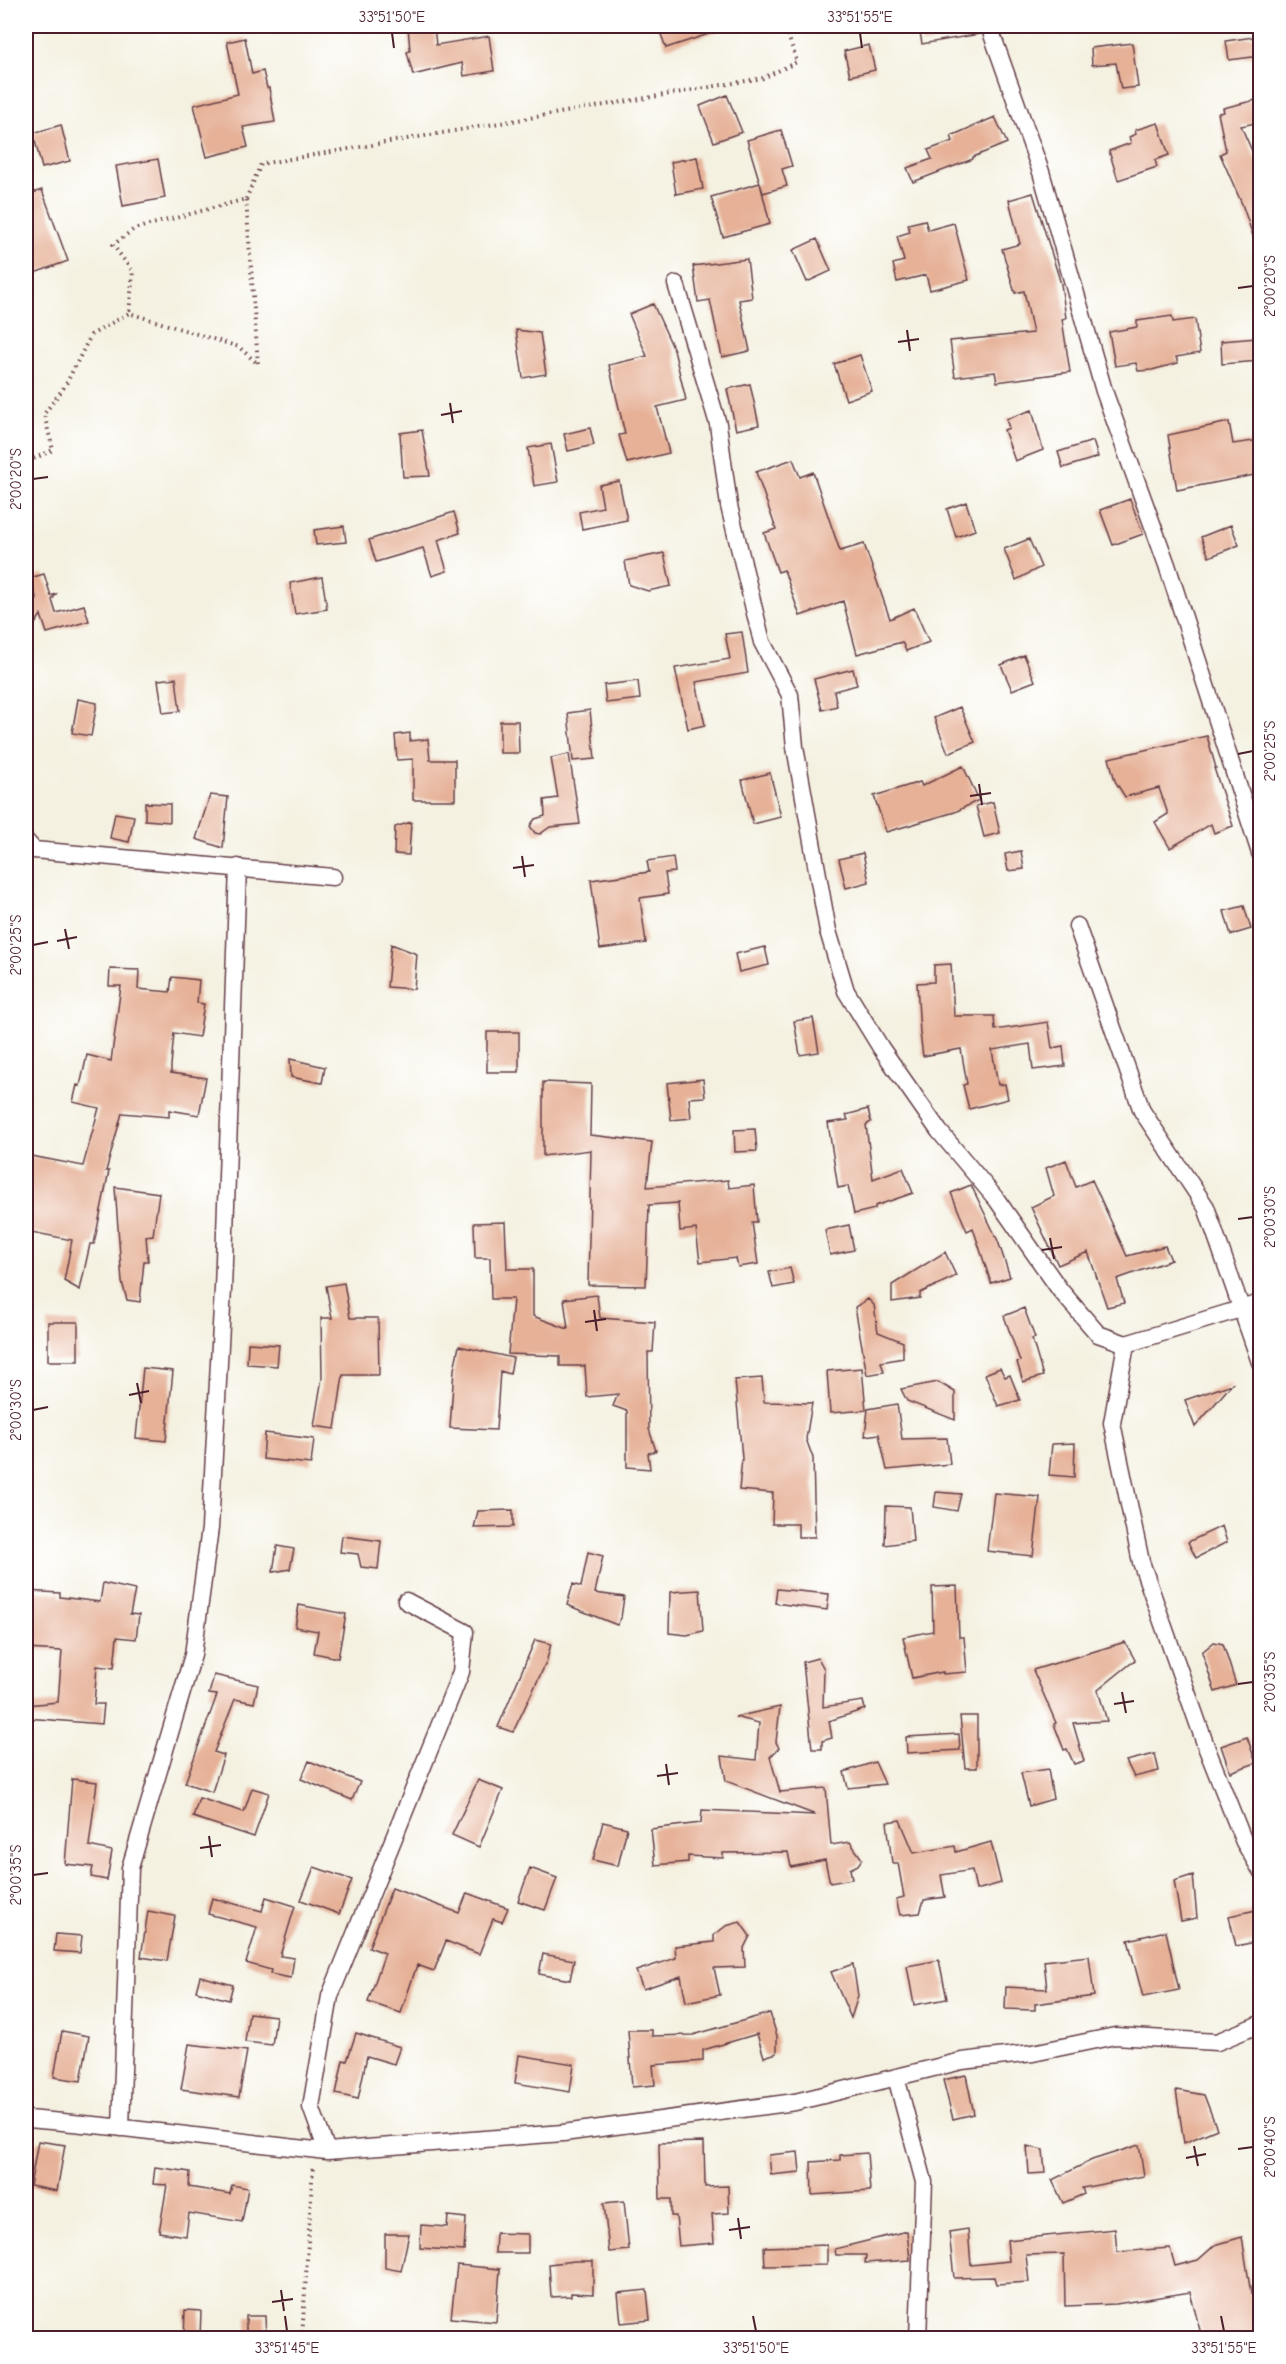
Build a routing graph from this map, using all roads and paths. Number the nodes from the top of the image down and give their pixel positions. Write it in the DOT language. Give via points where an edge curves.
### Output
graph roads {
  1 [pos="785,26"];
  2 [pos="989,26"];
  3 [pos="246,199"];
  4 [pos="676,285"];
  5 [pos="129,312"];
  6 [pos="26,466"];
  7 [pos="26,841"];
  8 [pos="1260,854"];
  9 [pos="238,867"];
  10 [pos="333,877"];
  11 [pos="1077,926"];
  12 [pos="1260,1303"];
  13 [pos="1244,1308"];
  14 [pos="1126,1344"];
  15 [pos="1260,1362"];
  16 [pos="406,1601"];
  17 [pos="1260,1869"];
  18 [pos="1260,2024"];
  19 [pos="896,2077"];
  20 [pos="26,2119"];
  21 [pos="121,2128"];
  22 [pos="320,2150"];
  23 [pos="302,2338"];
  24 [pos="918,2338"];
  1 -- 3 [label="path" via="797,62 763,78 261,164"];
  2 -- 8 [label="street" via="1041,172 1104,391 1167,565"];
  3 -- 5 [label="path" via="134,229 113,245 133,272"];
  3 -- 5 [label="path" via="258,364 239,347"];
  4 -- 14 [label="street" via="718,424 729,506 762,642 790,695 795,747 828,931 846,991 880,1048 939,1131 997,1200 1060,1290 1098,1334"];
  5 -- 6 [label="path" via="91,335 65,386 44,414 53,450"];
  7 -- 9 [label="street" via="34,850"];
  9 -- 10 [label="street"];
  9 -- 21 [label="street" via="210,1528 193,1655 130,1868"];
  11 -- 13 [label="street" via="1142,1111 1206,1207"];
  12 -- 13 [label="street"];
  13 -- 14 [label="street"];
  13 -- 15 [label="street"];
  14 -- 17 [label="street" via="1112,1423 1141,1562 1207,1749 1244,1842"];
  16 -- 22 [label="street" via="465,1632 461,1672 330,1996 311,2107"];
  18 -- 19 [label="street" via="1217,2042 1115,2036 1034,2053 962,2061"];
  19 -- 22 [label="street" via="795,2102 574,2132"];
  19 -- 24 [label="street" via="924,2182"];
  20 -- 21 [label="street"];
  21 -- 22 [label="street"];
  22 -- 23 [label="path"];
}
